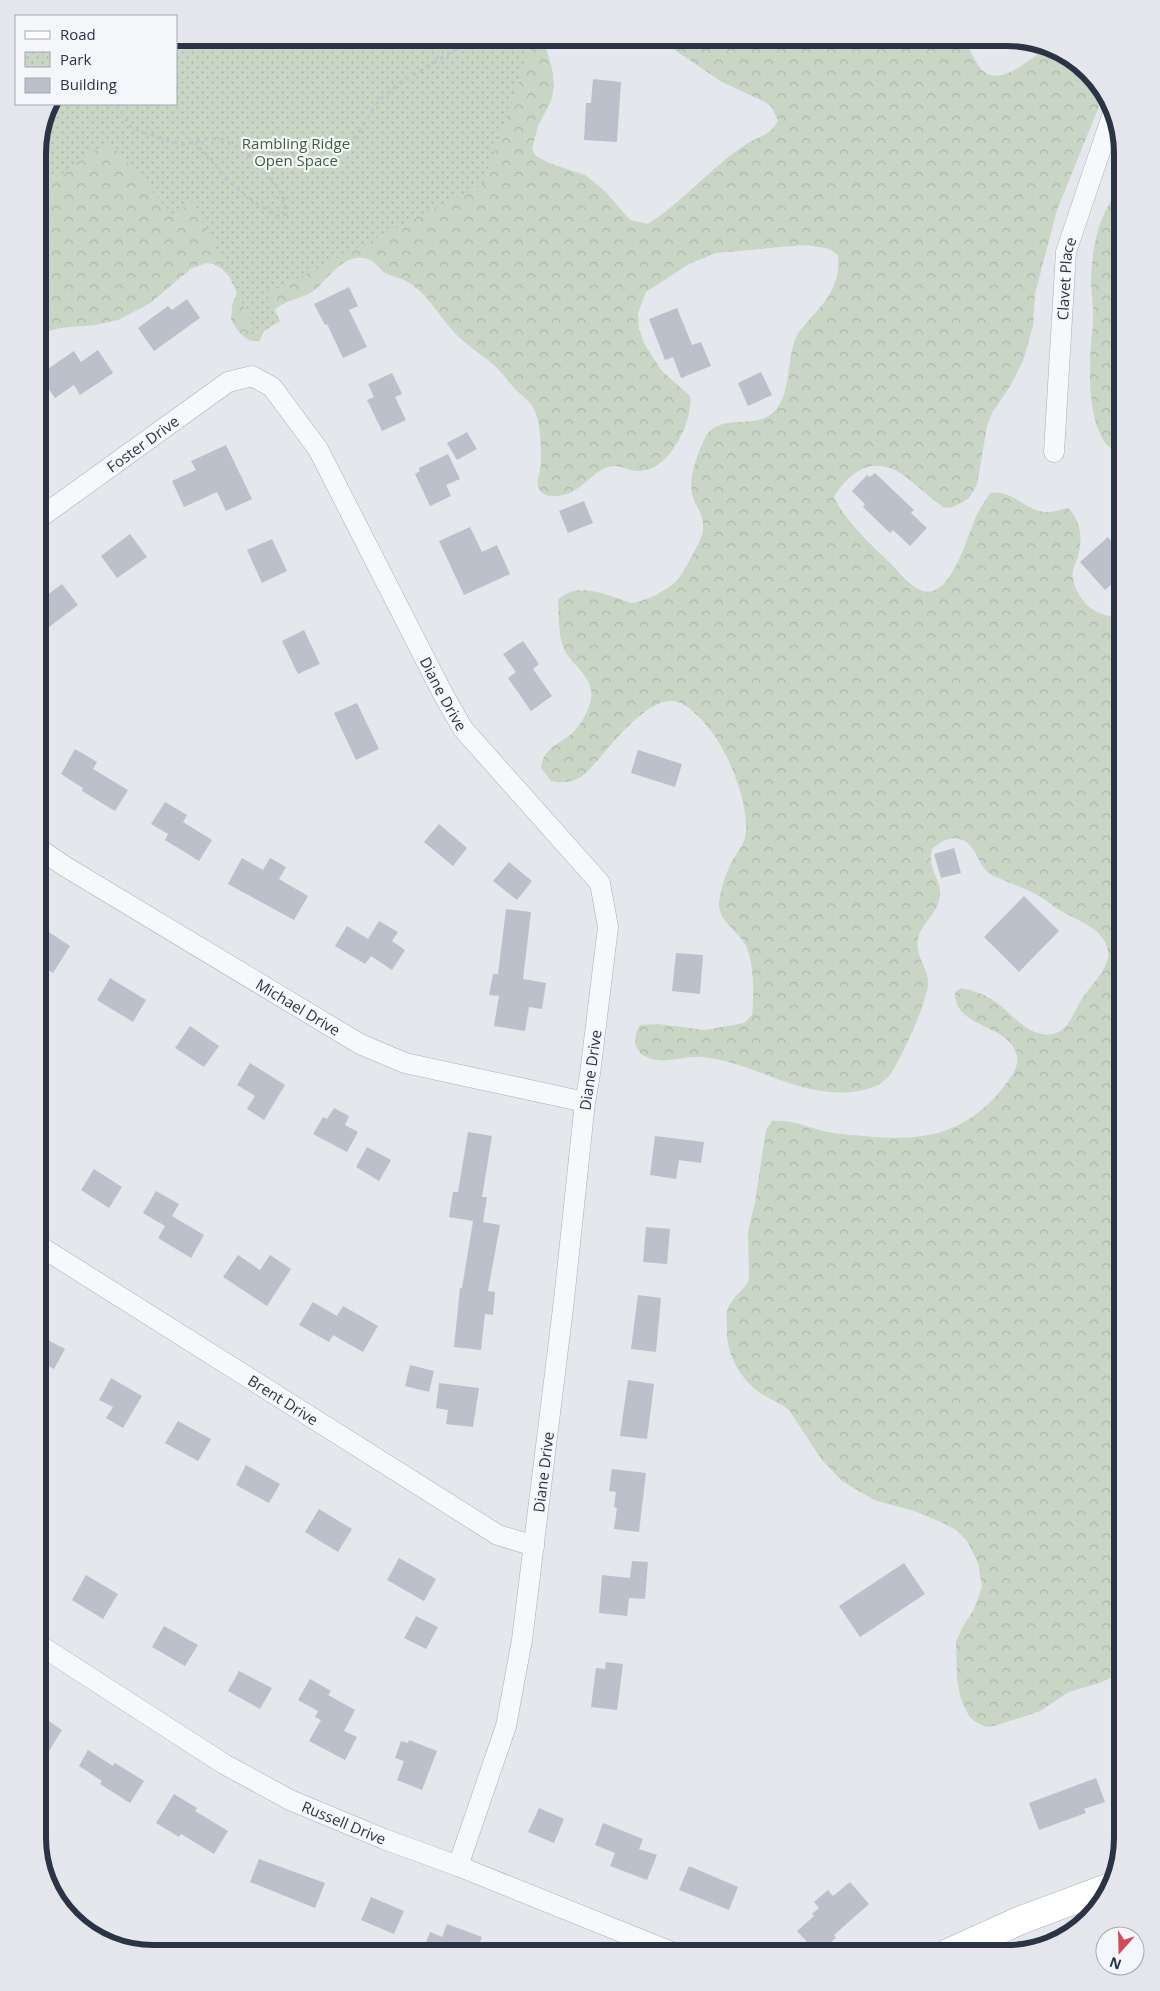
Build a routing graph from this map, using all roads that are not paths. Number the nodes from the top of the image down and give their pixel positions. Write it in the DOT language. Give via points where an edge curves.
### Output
graph roads {
  1 [pos="1109,123"];
  2 [pos="252,376"];
  3 [pos="1054,452"];
  4 [pos="46,513"];
  5 [pos="46,853"];
  6 [pos="585,1102"];
  7 [pos="46,1250"];
  8 [pos="534,1546"];
  9 [pos="46,1649"];
  10 [pos="458,1866"];
  11 [pos="1099,1891"];
  12 [pos="654,1945"];
  13 [pos="967,1945"];
  1 -- 3 [label="street, Clavet Place" via="1066,252"];
  2 -- 4 [label="street, Foster Drive" via="228,382"];
  2 -- 6 [label="street, Diane Drive" via="272,387 318,449 463,729 600,884 608,927"];
  5 -- 6 [label="street, Michael Drive" via="360,1044 405,1063"];
  6 -- 8 [label="street, Diane Drive"];
  7 -- 8 [label="street, Brent Drive" via="498,1535"];
  8 -- 10 [label="street, Diane Drive" via="522,1640 506,1726"];
  9 -- 10 [label="street, Russell Drive" via="224,1764 290,1800"];
  10 -- 12 [label="street, Russell Drive"];
  11 -- 13 [label="main road" via="1021,1920"];
}
